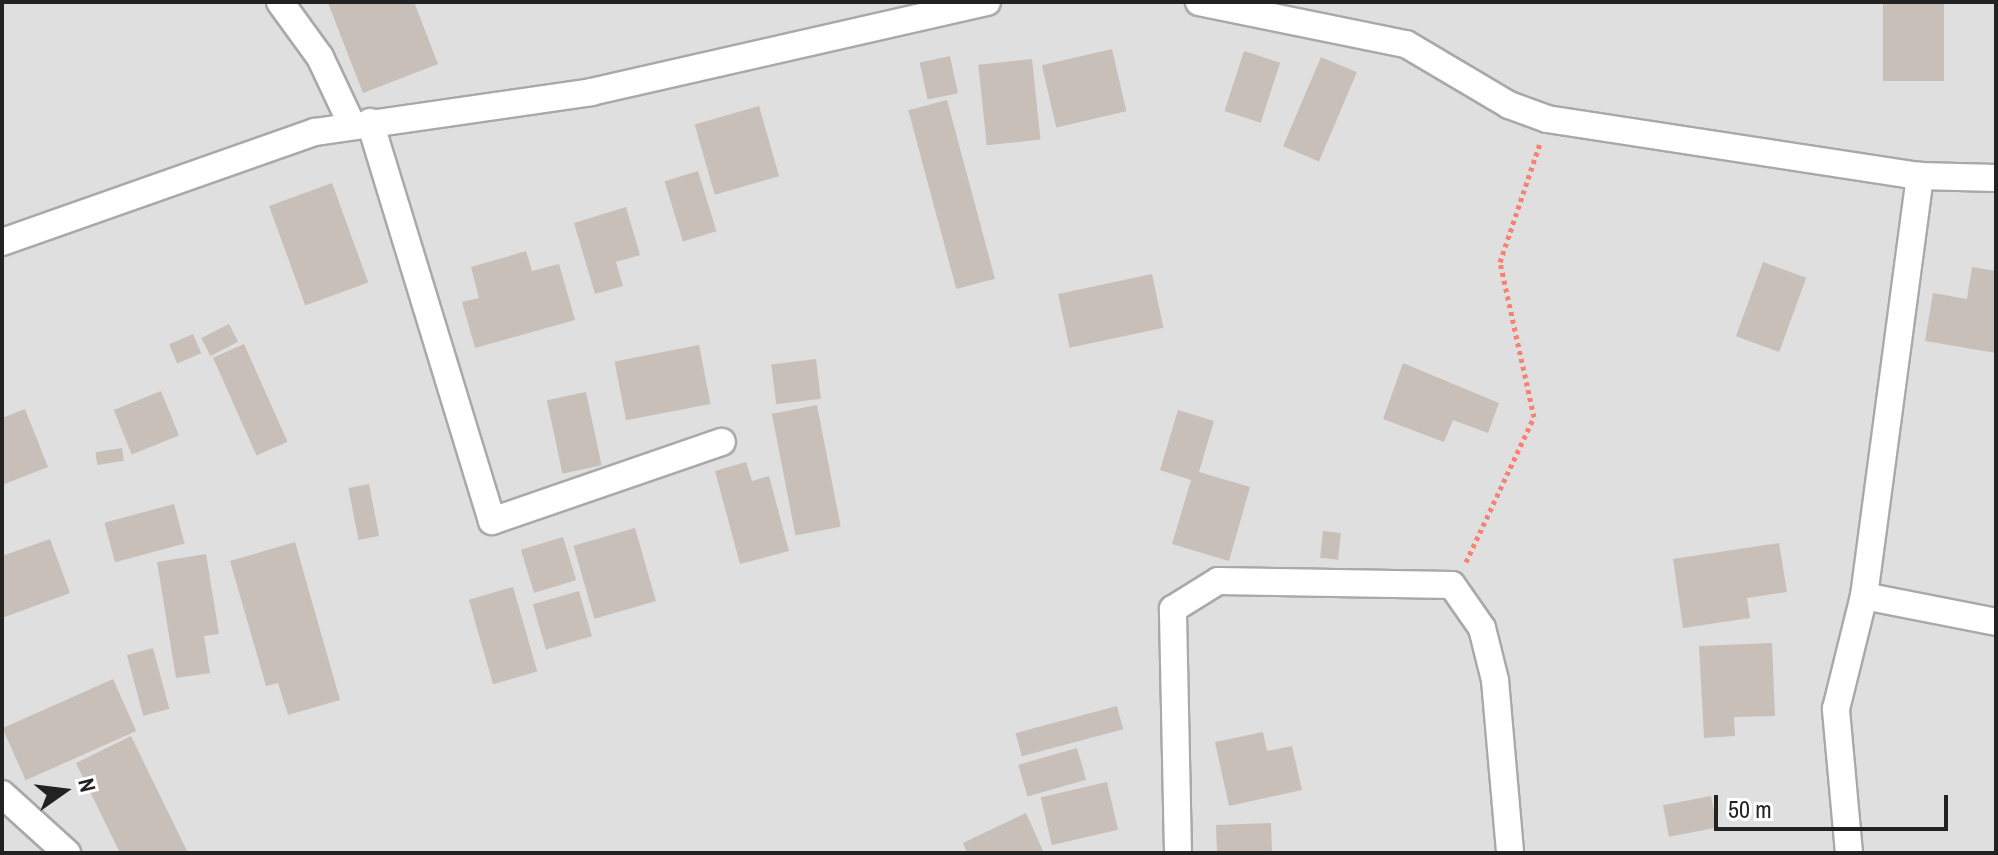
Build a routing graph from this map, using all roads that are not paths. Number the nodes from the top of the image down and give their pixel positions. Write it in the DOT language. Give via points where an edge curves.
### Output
graph roads {
  1 [pos="280,2"];
  2 [pos="987,2"];
  3 [pos="1199,2"];
  4 [pos="361,123"];
  5 [pos="1920,176"];
  6 [pos="1996,178"];
  7 [pos="2,242"];
  8 [pos="722,442"];
  9 [pos="1864,596"];
  10 [pos="1996,622"];
  11 [pos="2,794"];
  12 [pos="67,853"];
  13 [pos="1178,853"];
  14 [pos="1510,853"];
  15 [pos="1849,853"];
  1 -- 4 [label="street"];
  2 -- 4 [label="street" via="591,92"];
  3 -- 5 [label="street" via="1406,44 1509,105 1547,119"];
  4 -- 7 [label="street" via="192,173"];
  4 -- 8 [label="street" via="492,521"];
  5 -- 6 [label="street"];
  5 -- 9 [label="street"];
  9 -- 10 [label="street"];
  9 -- 15 [label="street" via="1836,709"];
  11 -- 12 [label="street"];
  13 -- 14 [label="street" via="1173,609 1218,581 1452,585 1482,628 1495,680"];
}
